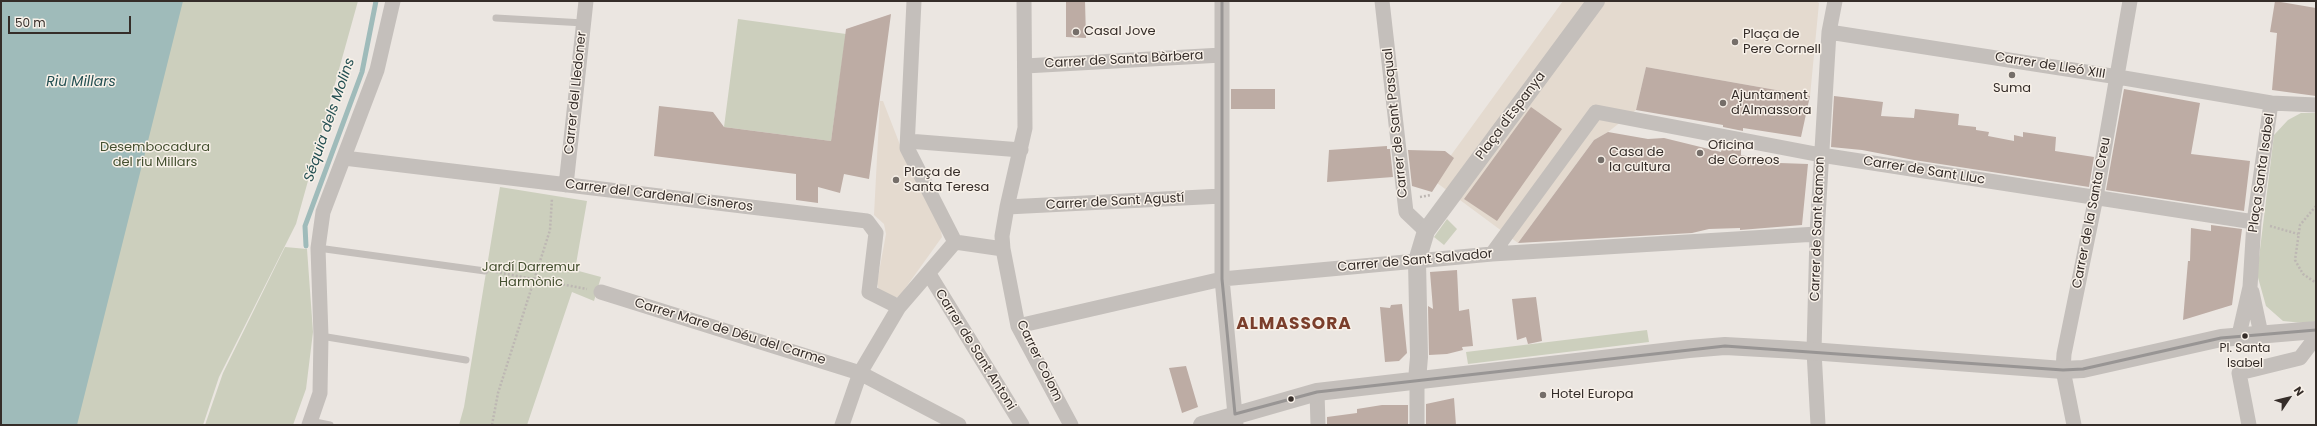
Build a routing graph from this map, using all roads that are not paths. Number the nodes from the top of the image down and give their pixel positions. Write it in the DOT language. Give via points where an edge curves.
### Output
graph roads {
  1 [pos="393,1"];
  2 [pos="586,1"];
  3 [pos="914,1"];
  4 [pos="1024,1"];
  5 [pos="1222,1"];
  6 [pos="1382,1"];
  7 [pos="1596,1"];
  8 [pos="1835,1"];
  9 [pos="2130,1"];
  10 [pos="496,18"];
  11 [pos="584,23"];
  12 [pos="1829,32"];
  13 [pos="1222,55"];
  14 [pos="1025,66"];
  15 [pos="2118,77"];
  16 [pos="2271,103"];
  17 [pos="2316,105"];
  18 [pos="1578,128"];
  19 [pos="908,140"];
  20 [pos="1021,150"];
  21 [pos="1565,154"];
  22 [pos="1821,155"];
  23 [pos="344,158"];
  24 [pos="559,184"];
  25 [pos="1222,196"];
  26 [pos="2096,197"];
  27 [pos="1007,207"];
  28 [pos="2254,222"];
  29 [pos="1426,231"];
  30 [pos="1817,234"];
  31 [pos="955,242"];
  32 [pos="318,248"];
  33 [pos="1003,248"];
  34 [pos="1492,254"];
  35 [pos="1417,261"];
  36 [pos="486,271"];
  37 [pos="929,274"];
  38 [pos="1222,279"];
  39 [pos="2250,287"];
  40 [pos="601,292"];
  41 [pos="899,307"];
  42 [pos="1018,326"];
  43 [pos="2316,330"];
  44 [pos="2261,334"];
  45 [pos="2239,335"];
  46 [pos="321,336"];
  47 [pos="2316,337"];
  48 [pos="1814,352"];
  49 [pos="466,360"];
  50 [pos="2063,370"];
  51 [pos="860,373"];
  52 [pos="1417,380"];
  53 [pos="1317,392"];
  54 [pos="1235,420"];
  55 [pos="310,423"];
  56 [pos="330,425"];
  57 [pos="842,425"];
  58 [pos="959,425"];
  59 [pos="1022,425"];
  60 [pos="1071,425"];
  61 [pos="1202,425"];
  62 [pos="1318,425"];
  63 [pos="1417,425"];
  64 [pos="1818,425"];
  65 [pos="2074,425"];
  66 [pos="2249,425"];
  1 -- 23 [label="street" via="377,70"];
  2 -- 11 [label="street, Carrer del Lledoner"];
  3 -- 19 [label="street"];
  4 -- 14 [label="street, Carrer Colom"];
  5 -- 13 [label="street"];
  6 -- 29 [label="street, Carrer de Sant Pasqual" via="1406,212"];
  7 -- 29 [label="street, Plaça d'Espanya"];
  8 -- 12 [label="street, Carrer de Sant Ramon"];
  9 -- 15 [label="street, Carrer de la Santa Creu"];
  10 -- 11 [label="lane"];
  11 -- 24 [label="street, Carrer del Lledoner"];
  12 -- 15 [label="street, Carrer de Lleó XIII"];
  12 -- 22 [label="street, Carrer de Sant Ramon"];
  13 -- 14 [label="street, Carrer de Santa Bàrbera"];
  13 -- 25 [label="street"];
  14 -- 20 [label="street, Carrer Colom" via="1025,128"];
  15 -- 16 [label="street, Carrer de Lleó XIII"];
  15 -- 26 [label="street, Carrer de la Santa Creu"];
  16 -- 17 [label="street, Plaça Santa Isabel"];
  16 -- 28 [label="street, Plaça Santa Isabel"];
  18 -- 21 [label="lane" via="1567,145"];
  19 -- 20 [label="street"];
  19 -- 31 [label="street" via="907,148"];
  20 -- 27 [label="street, Carrer Colom"];
  21 -- 22 [label="street, Carrer de Sant Lluc" via="1596,112"];
  21 -- 34 [label="street"];
  22 -- 26 [label="street, Carrer de Sant Lluc"];
  22 -- 30 [label="street, Carrer de Sant Ramon"];
  23 -- 24 [label="street, Carrer del Cardenal Cisneros"];
  23 -- 32 [label="street" via="323,212"];
  24 -- 41 [label="street, Carrer del Cardenal Cisneros" via="867,221 876,233 869,292"];
  25 -- 27 [label="street, Carrer de Sant Agustí"];
  25 -- 38 [label="street"];
  26 -- 28 [label="street, Carrer de Sant Lluc"];
  26 -- 50 [label="street, Carrer de la Santa Creu" via="2064,354"];
  27 -- 33 [label="street, Carrer Colom" via="1002,236"];
  28 -- 39 [label="street, Plaça Santa Isabel"];
  29 -- 35 [label="street"];
  30 -- 34 [label="street, Carrer de Sant Salvador"];
  30 -- 48 [label="street, Carrer de Sant Ramon"];
  31 -- 33 [label="street"];
  31 -- 37 [label="street"];
  32 -- 36 [label="lane"];
  32 -- 46 [label="street"];
  33 -- 42 [label="street, Carrer Colom"];
  34 -- 35 [label="street, Carrer de Sant Salvador"];
  35 -- 38 [label="street, Carrer de Sant Salvador"];
  35 -- 52 [label="street"];
  37 -- 41 [label="street"];
  37 -- 59 [label="street, Carrer de Sant Antoni"];
  38 -- 42 [label="street, Carrer de Sant Salvador"];
  38 -- 54 [label="street"];
  39 -- 44 [label="street, Plaça Santa Isabel"];
  39 -- 45 [label="street, Plaça Santa Isabel"];
  40 -- 51 [label="street, Carrer Mare de Déu del Carme"];
  41 -- 51 [label="street"];
  42 -- 60 [label="street, Carrer Colom"];
  43 -- 44 [label="street"];
  44 -- 45 [label="street"];
  45 -- 50 [label="street" via="2083,369"];
  46 -- 49 [label="lane"];
  46 -- 55 [label="street" via="320,393"];
  47 -- 66 [label="street" via="2300,358 2239,373"];
  48 -- 50 [label="street"];
  48 -- 52 [label="street" via="1725,346 1689,348"];
  48 -- 64 [label="street, Carrer de Sant Ramon"];
  50 -- 65 [label="street, Carrer de la Santa Creu"];
  51 -- 57 [label="street"];
  51 -- 58 [label="street, Carrer Mare de Déu del Carme"];
  52 -- 53 [label="street"];
  52 -- 63 [label="street"];
  53 -- 54 [label="street"];
  53 -- 62 [label="street"];
  54 -- 61 [label="street"];
  55 -- 56 [label="lane"];
}
